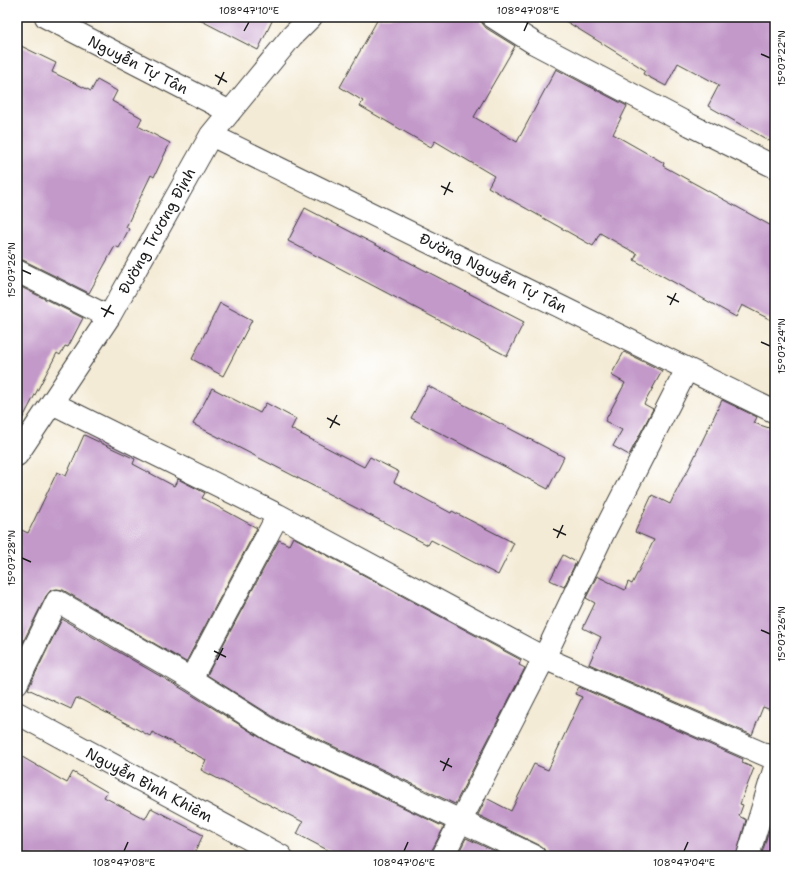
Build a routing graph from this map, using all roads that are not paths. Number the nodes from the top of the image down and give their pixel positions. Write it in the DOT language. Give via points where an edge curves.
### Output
graph roads {
  1 [pos="46,17"];
  2 [pos="311,17"];
  3 [pos="493,17"];
  4 [pos="230,112"];
  5 [pos="211,135"];
  6 [pos="775,167"];
  7 [pos="17,271"];
  8 [pos="109,317"];
  9 [pos="687,369"];
  10 [pos="52,403"];
  11 [pos="775,412"];
  12 [pos="21,442"];
  13 [pos="278,515"];
  14 [pos="544,658"];
  15 [pos="191,679"];
  16 [pos="17,683"];
  17 [pos="17,713"];
  18 [pos="775,759"];
  19 [pos="775,767"];
  20 [pos="460,822"];
  21 [pos="281,856"];
  22 [pos="443,856"];
  23 [pos="534,856"];
  24 [pos="748,856"];
  1 -- 4 [label="street, Nguyễn Tự Tân"];
  2 -- 4 [label="street, Đường Trương Định" via="292,36"];
  3 -- 6 [label="street" via="534,43"];
  4 -- 5 [label="street, Đường Trương Định"];
  5 -- 8 [label="street, Đường Trương Định"];
  5 -- 9 [label="street, Đường Nguyễn Tự Tân"];
  7 -- 8 [label="street"];
  8 -- 10 [label="street, Đường Trương Định"];
  9 -- 11 [label="street, Đường Nguyễn Tự Tân"];
  9 -- 14 [label="street" via="602,536"];
  10 -- 12 [label="street, Đường Trương Định"];
  10 -- 13 [label="street"];
  13 -- 14 [label="street"];
  13 -- 15 [label="street"];
  14 -- 18 [label="street"];
  14 -- 20 [label="street"];
  15 -- 16 [label="street" via="57,601"];
  15 -- 20 [label="street" via="274,732"];
  17 -- 21 [label="street, Nguyễn Bình Khiêm"];
  19 -- 24 [label="street"];
  20 -- 22 [label="street"];
  20 -- 23 [label="street"];
}
